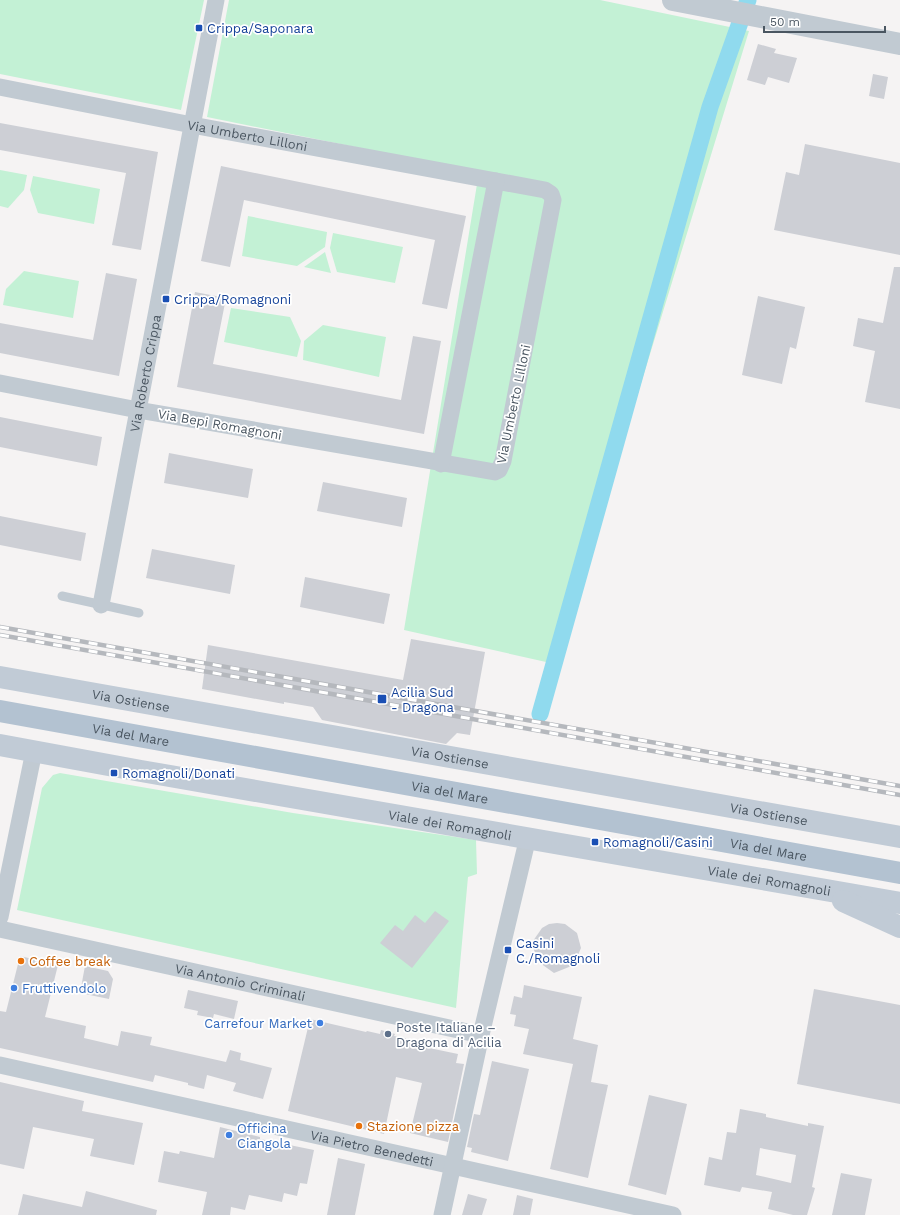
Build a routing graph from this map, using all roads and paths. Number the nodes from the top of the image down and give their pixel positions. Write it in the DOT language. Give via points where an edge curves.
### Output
graph roads {
  1 [pos="216,0"];
  2 [pos="673,0"];
  3 [pos="900,44"];
  4 [pos="0,87"];
  5 [pos="192,125"];
  6 [pos="496,181"];
  7 [pos="0,383"];
  8 [pos="138,410"];
  9 [pos="441,464"];
  10 [pos="62,596"];
  11 [pos="101,605"];
  12 [pos="139,613"];
  13 [pos="0,677"];
  14 [pos="0,711"];
  15 [pos="0,745"];
  16 [pos="34,751"];
  17 [pos="856,829"];
  18 [pos="900,832"];
  19 [pos="900,837"];
  20 [pos="528,838"];
  21 [pos="900,873"];
  22 [pos="814,888"];
  23 [pos="900,903"];
  24 [pos="0,917"];
  25 [pos="900,927"];
  26 [pos="0,929"];
  27 [pos="481,1035"];
  28 [pos="0,1065"];
  29 [pos="453,1166"];
  30 [pos="442,1215"];
  31 [pos="673,1215"];
  1 -- 5 [label="street, Via Roberto Crippa"];
  2 -- 3 [label="street"];
  4 -- 5 [label="street, Via Umberto Lilloni"];
  5 -- 6 [label="street, Via Umberto Lilloni"];
  5 -- 8 [label="street, Via Roberto Crippa"];
  6 -- 9 [label="street"];
  6 -- 9 [label="street, Via Umberto Lilloni" via="545,190 551,194 553,200 504,462 499,470 490,473"];
  7 -- 8 [label="street, Via Bepi Romagnoni"];
  8 -- 9 [label="street, Via Bepi Romagnoni"];
  8 -- 11 [label="street, Via Roberto Crippa"];
  10 -- 11 [label="lane"];
  11 -- 12 [label="lane"];
  13 -- 17 [label="main road, Via Ostiense"];
  14 -- 21 [label="main road, Via del Mare"];
  15 -- 16 [label="main road, Viale dei Romagnoli"];
  16 -- 20 [label="main road, Viale dei Romagnoli"];
  16 -- 24 [label="street"];
  17 -- 18 [label="main road"];
  17 -- 19 [label="main road, Via Ostiense"];
  20 -- 22 [label="main road, Viale dei Romagnoli"];
  20 -- 27 [label="street"];
  22 -- 23 [label="main road, Viale dei Romagnoli"];
  22 -- 25 [label="main road"];
  26 -- 27 [label="street, Via Antonio Criminali"];
  27 -- 29 [label="street"];
  28 -- 29 [label="street, Via Pietro Benedetti"];
  29 -- 30 [label="street"];
  29 -- 31 [label="street, Via Pietro Benedetti"];
}
